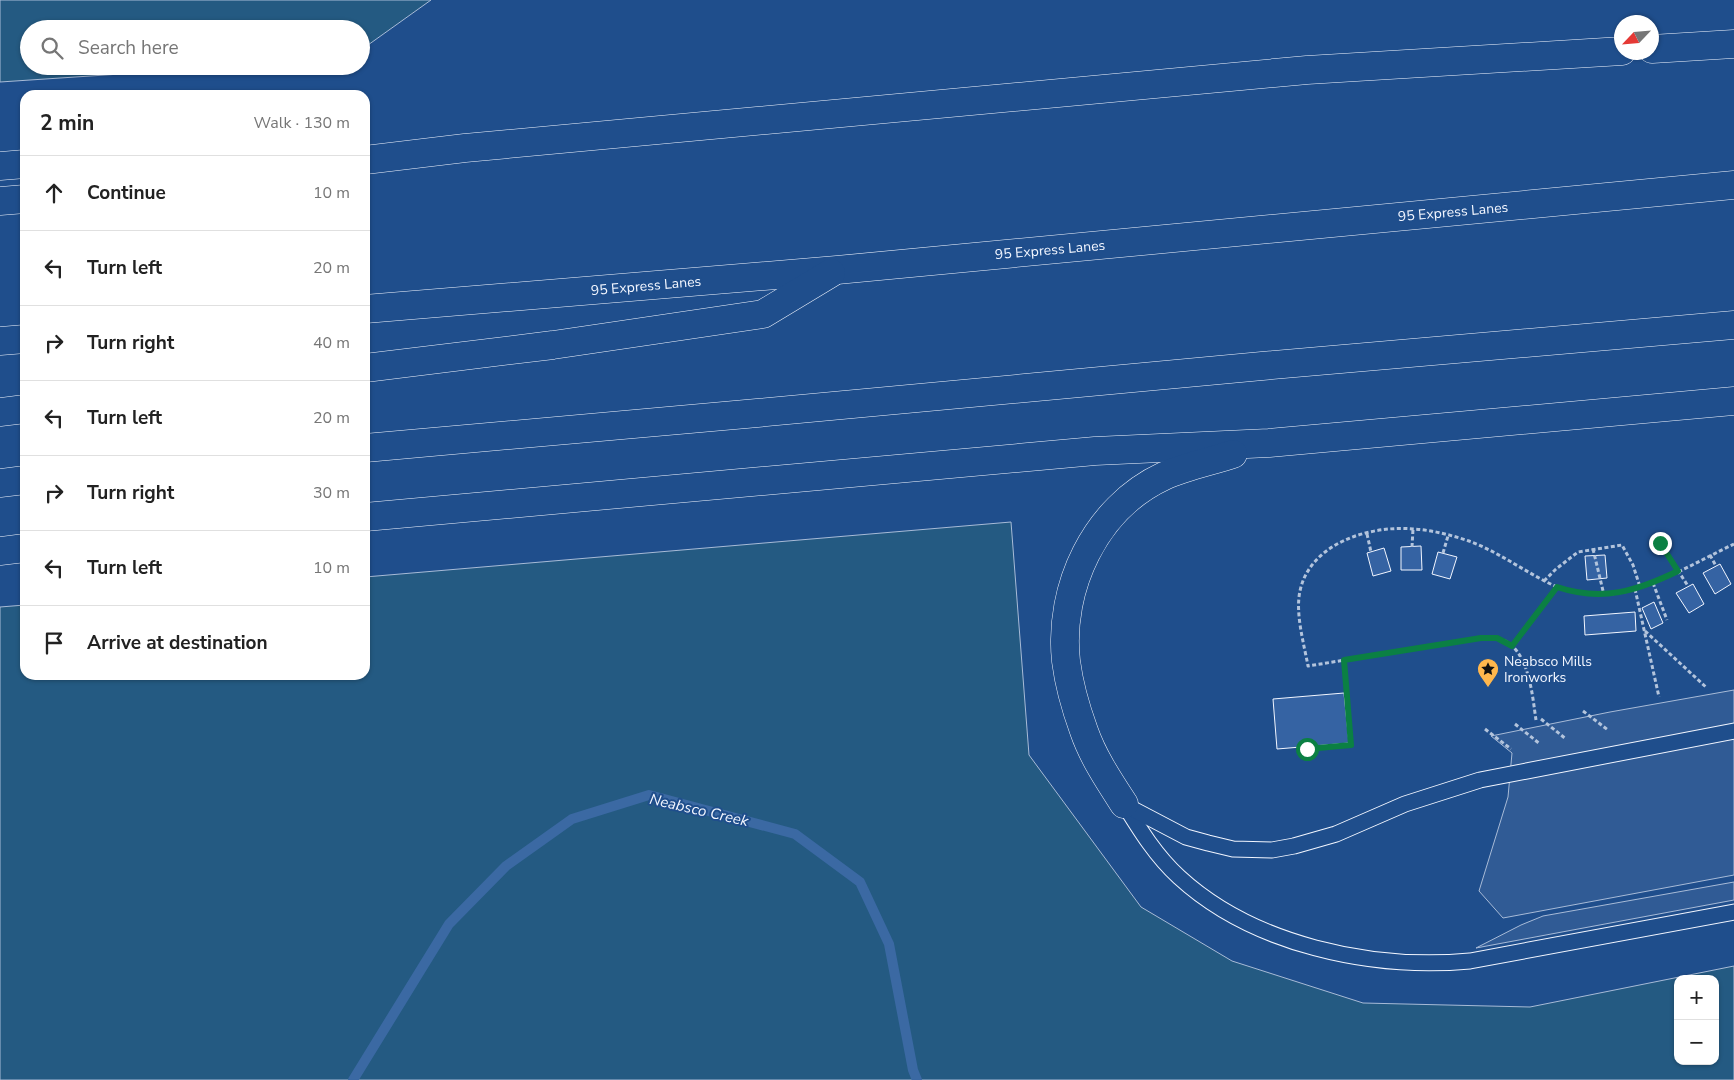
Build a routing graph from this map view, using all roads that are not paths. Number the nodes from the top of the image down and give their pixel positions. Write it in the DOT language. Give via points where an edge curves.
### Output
graph roads {
  1 [pos="1734,44"];
  2 [pos="1659,49"];
  3 [pos="1614,51"];
  4 [pos="465,148"];
  5 [pos="370,151"];
  6 [pos="370,159"];
  7 [pos="20,164"];
  8 [pos="0,166"];
  9 [pos="1734,185"];
  10 [pos="20,199"];
  11 [pos="0,201"];
  12 [pos="837,270"];
  13 [pos="370,309"];
  14 [pos="1734,325"];
  15 [pos="20,339"];
  16 [pos="0,341"];
  17 [pos="370,367"];
  18 [pos="1734,401"];
  19 [pos="20,410"];
  20 [pos="0,412"];
  21 [pos="1269,443"];
  22 [pos="370,448"];
  23 [pos="20,481"];
  24 [pos="0,483"];
  25 [pos="370,517"];
  26 [pos="20,549"];
  27 [pos="0,551"];
  28 [pos="1734,731"];
  29 [pos="1124,804"];
  30 [pos="1734,912"];
  1 -- 2 [label="highway"];
  3 -- 4 [label="highway" via="1307,70"];
  4 -- 5 [label="highway"];
  4 -- 6 [label="highway"];
  7 -- 8 [label="highway"];
  9 -- 12 [label="highway, 95 Express Lanes"];
  10 -- 11 [label="highway"];
  12 -- 13 [label="highway, 95 Express Lanes"];
  12 -- 17 [label="highway" via="763,314"];
  14 -- 22 [label="highway"];
  15 -- 16 [label="highway"];
  18 -- 21 [label="highway"];
  19 -- 20 [label="highway"];
  21 -- 25 [label="highway" via="1094,450"];
  21 -- 29 [label="highway" via="1164,476 1133,496 1106,522 1085,553 1072,590 1066,622 1066,662 1084,733 1098,763"];
  23 -- 24 [label="highway"];
  26 -- 27 [label="highway"];
  28 -- 29 [label="lane" via="1480,780 1405,804 1336,834 1272,850 1233,849 1208,843 1186,836"];
  29 -- 30 [label="lane" via="1148,842 1178,876 1214,905 1254,926 1299,943 1354,956 1439,964 1470,961"];
}
